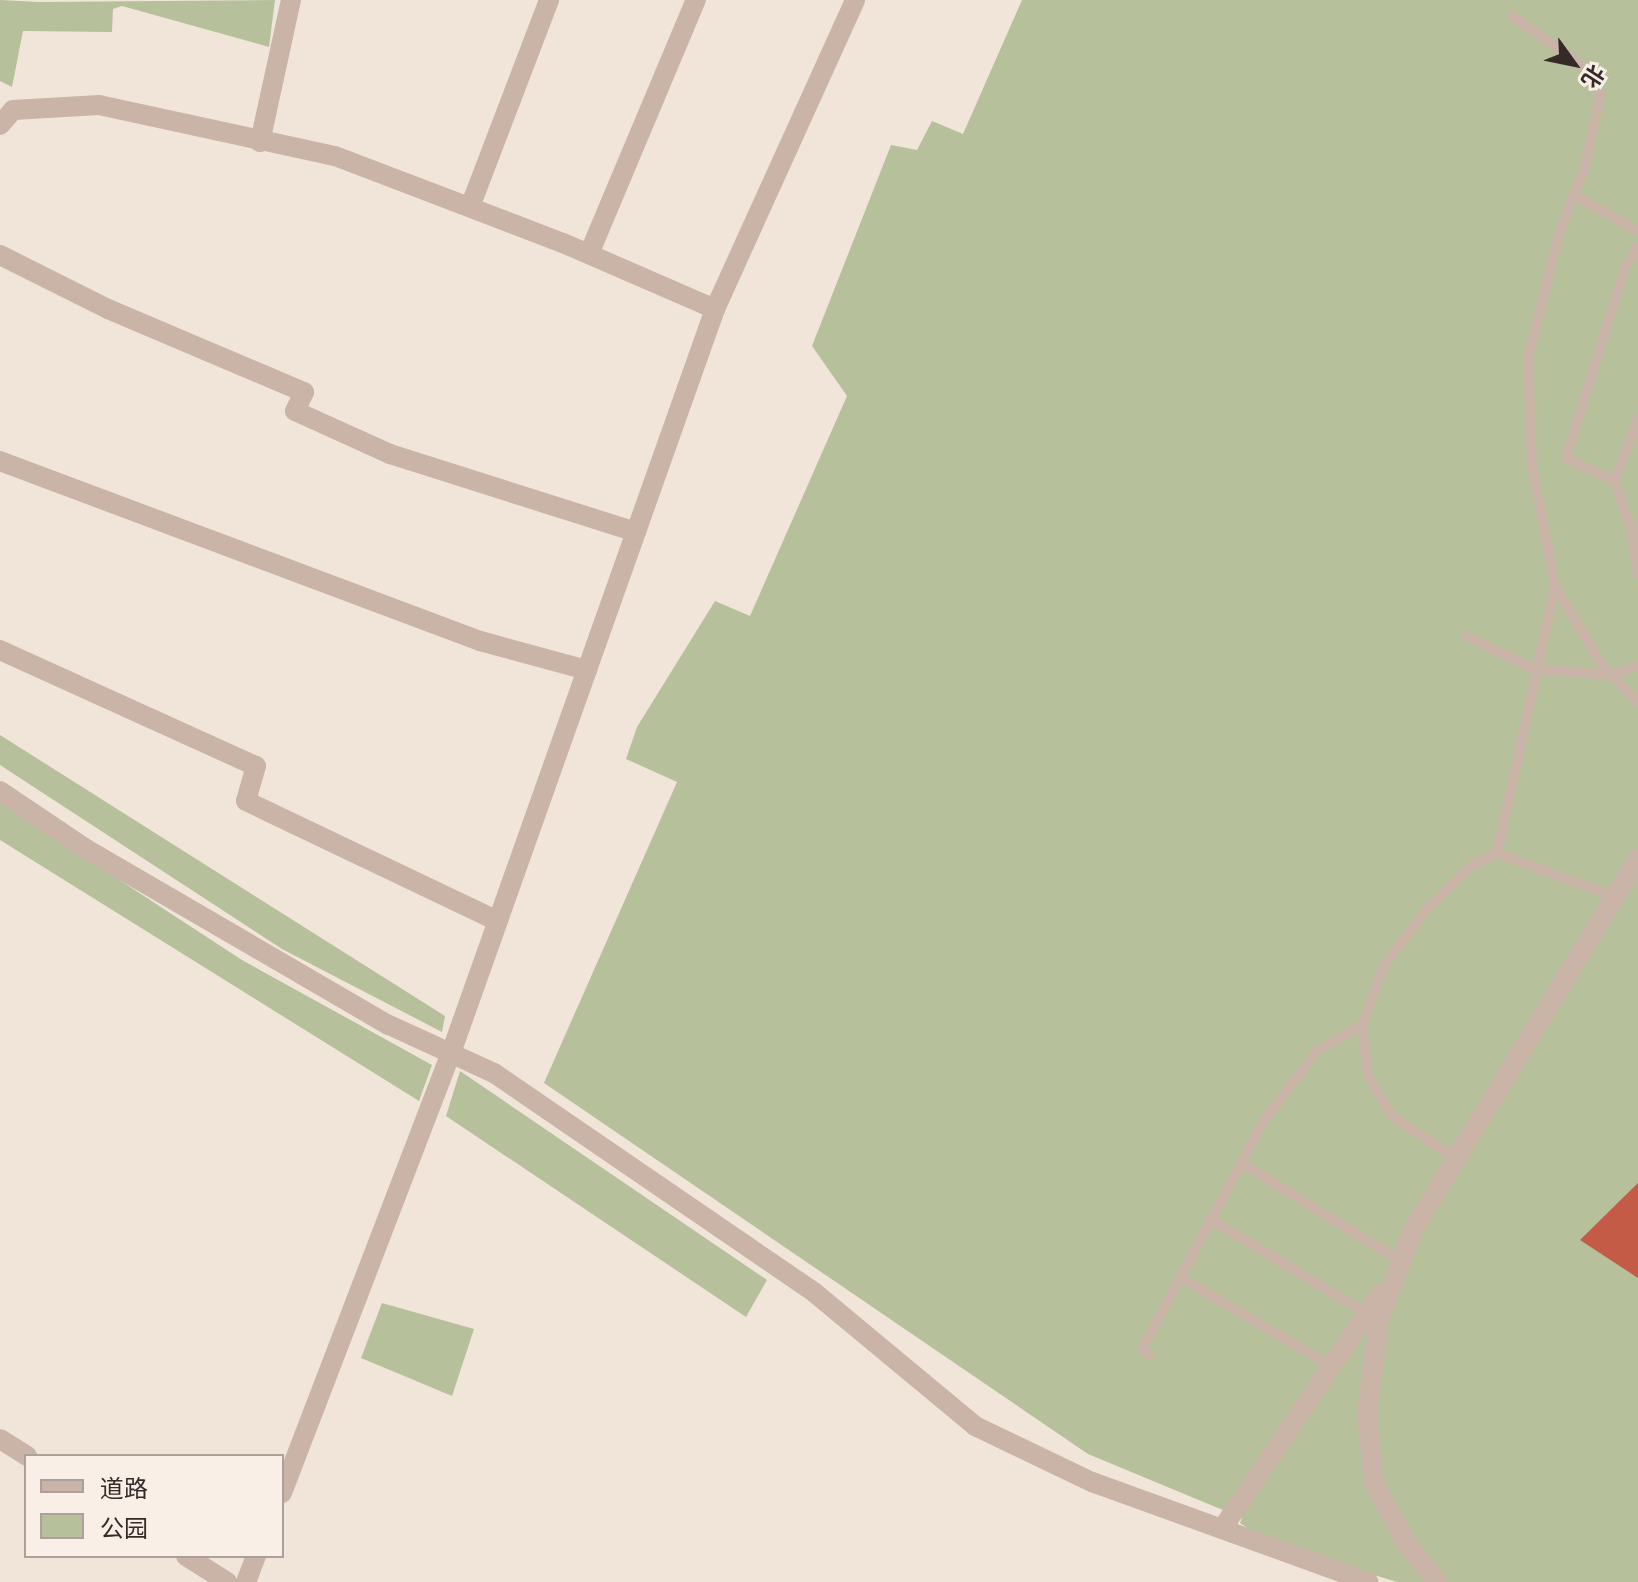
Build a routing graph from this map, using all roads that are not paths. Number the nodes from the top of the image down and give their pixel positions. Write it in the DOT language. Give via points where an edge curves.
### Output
graph roads {
  1 [pos="549,0"];
  2 [pos="696,0"];
  3 [pos="855,0"];
  4 [pos="291,3"];
  5 [pos="1512,16"];
  6 [pos="0,125"];
  7 [pos="260,142"];
  8 [pos="1574,195"];
  9 [pos="470,207"];
  10 [pos="1638,231"];
  11 [pos="1638,246"];
  12 [pos="589,254"];
  13 [pos="0,255"];
  14 [pos="715,309"];
  15 [pos="1638,419"];
  16 [pos="0,461"];
  17 [pos="1615,481"];
  18 [pos="1634,531"];
  19 [pos="636,532"];
  20 [pos="1638,574"];
  21 [pos="1555,586"];
  22 [pos="1466,636"];
  23 [pos="0,650"];
  24 [pos="1638,666"];
  25 [pos="1534,669"];
  26 [pos="587,670"];
  27 [pos="1612,675"];
  28 [pos="1638,703"];
  29 [pos="0,791"];
  30 [pos="1497,853"];
  31 [pos="1638,859"];
  32 [pos="1613,896"];
  33 [pos="498,921"];
  34 [pos="1362,1025"];
  35 [pos="451,1053"];
  36 [pos="1455,1158"];
  37 [pos="1241,1163"];
  38 [pos="1210,1219"];
  39 [pos="1396,1267"];
  40 [pos="1180,1277"];
  41 [pos="1366,1313"];
  42 [pos="1149,1355"];
  43 [pos="1331,1366"];
  44 [pos="0,1439"];
  45 [pos="24,1454"];
  46 [pos="284,1488"];
  47 [pos="1222,1529"];
  48 [pos="189,1558"];
  49 [pos="255,1558"];
  50 [pos="227,1582"];
  51 [pos="246,1582"];
  52 [pos="1369,1582"];
  53 [pos="1438,1582"];
  1 -- 9 [label="street"];
  2 -- 12 [label="street"];
  3 -- 14 [label="street"];
  4 -- 7 [label="street"];
  5 -- 8 [label="lane" via="1589,70 1600,95"];
  6 -- 7 [label="street" via="13,110 99,105"];
  7 -- 9 [label="street" via="335,156"];
  8 -- 10 [label="lane"];
  8 -- 21 [label="lane" via="1559,233 1528,358 1532,466"];
  9 -- 12 [label="street"];
  11 -- 17 [label="lane" via="1625,267 1566,458"];
  12 -- 14 [label="street"];
  13 -- 19 [label="street" via="108,309 304,392 295,411 390,454"];
  14 -- 19 [label="street"];
  15 -- 17 [label="lane"];
  16 -- 26 [label="street" via="451,631"];
  17 -- 18 [label="lane"];
  18 -- 20 [label="lane"];
  19 -- 26 [label="street"];
  21 -- 25 [label="lane"];
  21 -- 27 [label="lane"];
  22 -- 25 [label="lane"];
  23 -- 33 [label="street" via="256,766 246,801"];
  24 -- 27 [label="lane"];
  25 -- 27 [label="lane"];
  25 -- 30 [label="lane"];
  26 -- 33 [label="street"];
  27 -- 28 [label="lane"];
  29 -- 35 [label="street" via="86,849 389,1025"];
  30 -- 32 [label="lane"];
  30 -- 34 [label="lane" via="1474,864 1427,909 1384,965"];
  31 -- 32 [label="street"];
  32 -- 36 [label="street"];
  33 -- 35 [label="street"];
  34 -- 36 [label="lane" via="1368,1076 1393,1117"];
  34 -- 37 [label="lane" via="1317,1051 1265,1119"];
  35 -- 46 [label="street"];
  35 -- 47 [label="street" via="494,1073 598,1140 815,1293 975,1426 1049,1464"];
  36 -- 39 [label="street"];
  37 -- 38 [label="lane"];
  37 -- 39 [label="lane"];
  38 -- 40 [label="lane"];
  38 -- 41 [label="lane"];
  39 -- 41 [label="street"];
  39 -- 53 [label="street" via="1370,1365 1367,1451 1390,1519"];
  40 -- 42 [label="lane" via="1142,1349"];
  40 -- 43 [label="lane"];
  41 -- 43 [label="street"];
  43 -- 47 [label="street"];
  44 -- 45 [label="street"];
  47 -- 52 [label="street"];
  48 -- 50 [label="street"];
  49 -- 51 [label="street"];
}
